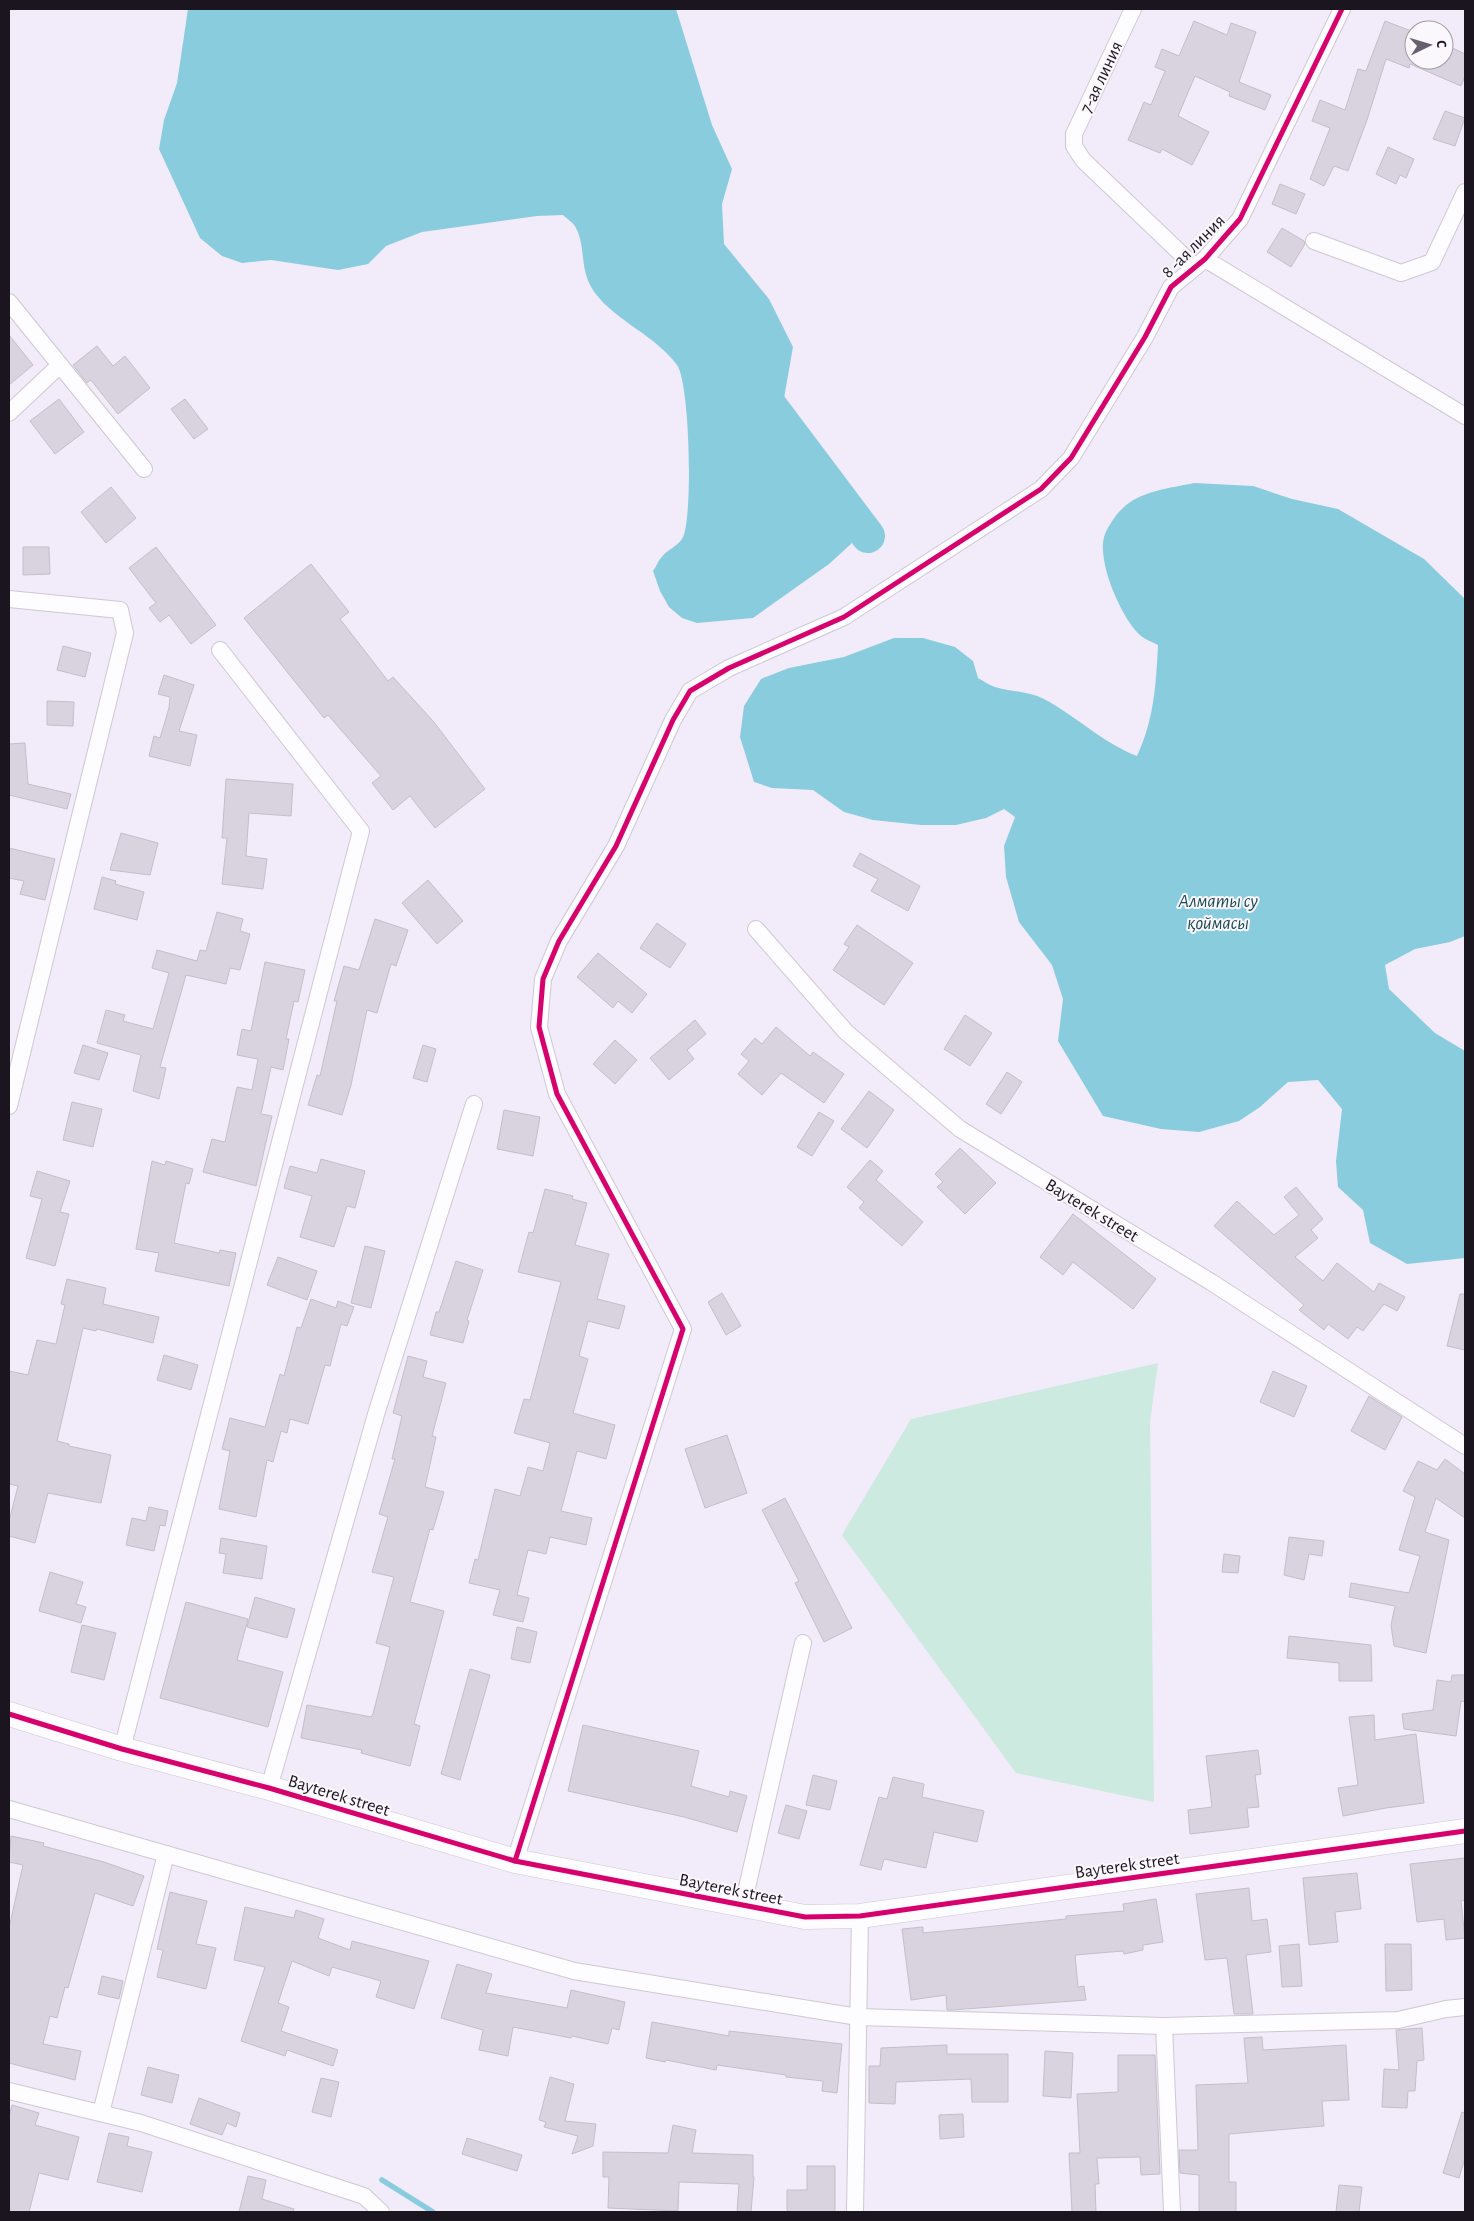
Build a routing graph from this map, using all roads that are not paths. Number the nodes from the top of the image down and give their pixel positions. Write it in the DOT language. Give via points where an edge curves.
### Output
graph roads {
  1 [pos="1133,9"];
  2 [pos="1342,9"];
  3 [pos="1465,192"];
  4 [pos="1314,241"];
  5 [pos="1200,263"];
  6 [pos="9,302"];
  7 [pos="60,365"];
  8 [pos="9,413"];
  9 [pos="1465,416"];
  10 [pos="144,469"];
  11 [pos="9,600"];
  12 [pos="220,650"];
  13 [pos="756,928"];
  14 [pos="474,1104"];
  15 [pos="9,1106"];
  16 [pos="1465,1446"];
  17 [pos="803,1643"];
  18 [pos="9,1714"];
  19 [pos="122,1749"];
  20 [pos="269,1788"];
  21 [pos="9,1810"];
  22 [pos="1465,1831"];
  23 [pos="166,1854"];
  24 [pos="515,1861"];
  25 [pos="743,1905"];
  26 [pos="860,1916"];
  27 [pos="1465,2007"];
  28 [pos="858,2017"];
  29 [pos="1164,2026"];
  30 [pos="9,2091"];
  31 [pos="101,2113"];
  32 [pos="381,2212"];
  33 [pos="855,2212"];
  34 [pos="1172,2212"];
  1 -- 5 [label="street, 7-ая линия" via="1074,134 1074,146 1082,160"];
  2 -- 5 [label="street, 8 -ая линия" via="1240,219"];
  3 -- 4 [label="street" via="1432,262 1401,273"];
  5 -- 9 [label="street"];
  5 -- 24 [label="street, 8 -ая линия" via="1171,287 1145,337 1071,458 1041,489 844,617 729,668 690,691 673,720 616,846 559,941 543,979 539,1027 557,1094 683,1329"];
  6 -- 7 [label="street"];
  7 -- 8 [label="street"];
  7 -- 10 [label="street"];
  11 -- 15 [label="street" via="120,610 125,633"];
  12 -- 19 [label="street" via="362,831"];
  13 -- 16 [label="street, Bayterek street" via="846,1032 960,1129 1211,1282"];
  14 -- 20 [label="street" via="377,1411"];
  17 -- 25 [label="street"];
  18 -- 19 [label="street, Bayterek street"];
  19 -- 20 [label="street, Bayterek street"];
  20 -- 24 [label="street, Bayterek street"];
  21 -- 23 [label="street"];
  22 -- 26 [label="street, Bayterek street"];
  23 -- 28 [label="street" via="574,1971"];
  23 -- 31 [label="street"];
  24 -- 25 [label="street, Bayterek street"];
  25 -- 26 [label="street, Bayterek street" via="805,1917"];
  26 -- 28 [label="street"];
  27 -- 29 [label="street" via="1398,2020"];
  28 -- 29 [label="street"];
  28 -- 33 [label="street"];
  29 -- 34 [label="street"];
  30 -- 31 [label="street"];
  31 -- 32 [label="street" via="141,2123 364,2196"];
}
